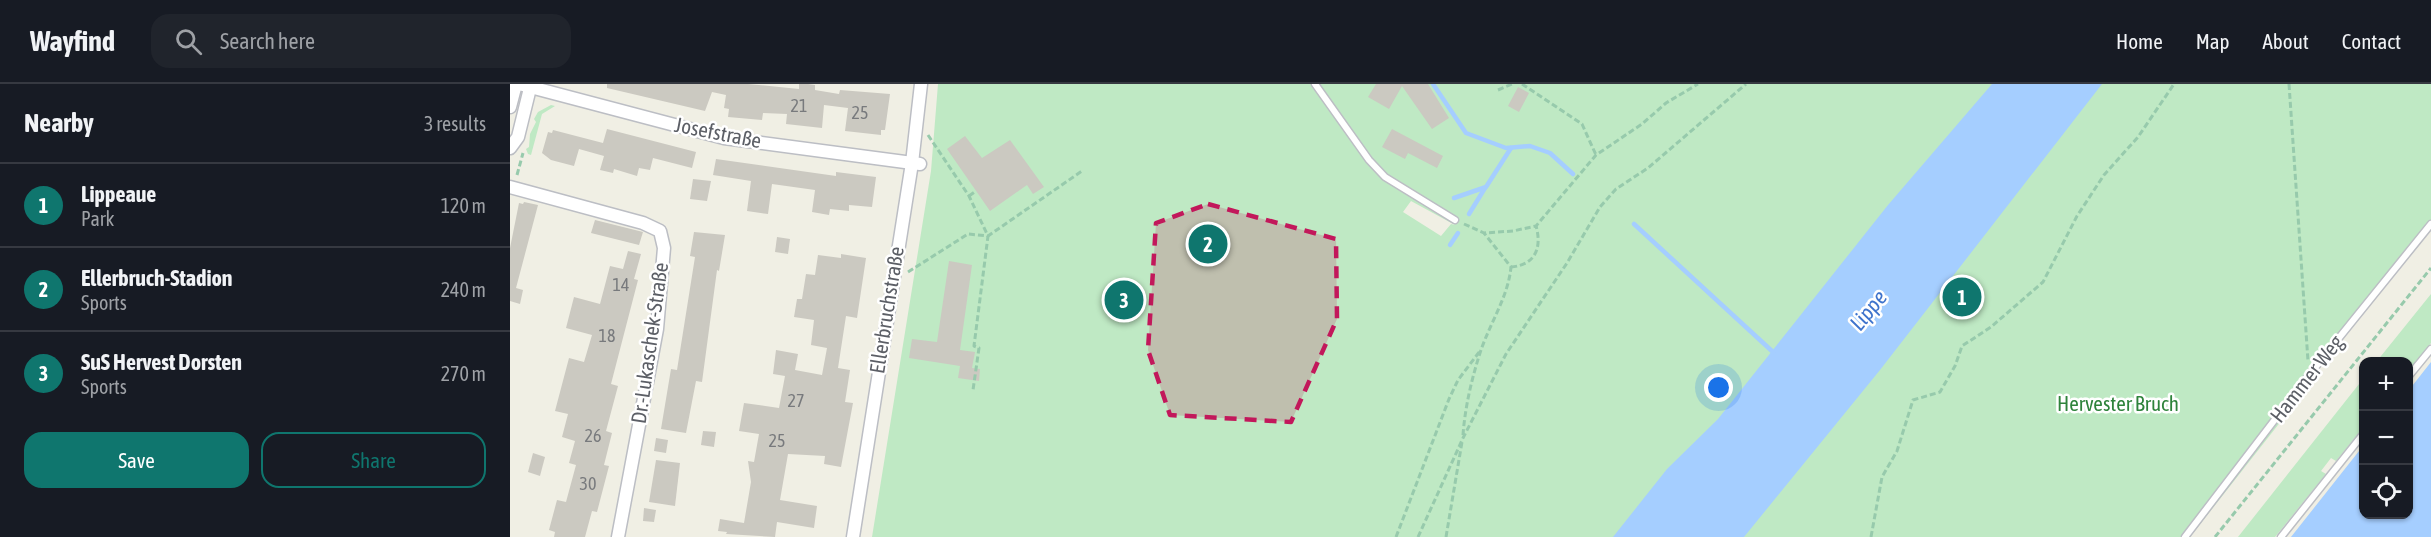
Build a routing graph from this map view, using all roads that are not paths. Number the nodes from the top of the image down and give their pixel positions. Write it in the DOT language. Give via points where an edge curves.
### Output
graph roads {
  1 [pos="921,84"];
  2 [pos="1315,84"];
  3 [pos="524,85"];
  4 [pos="510,107"];
  5 [pos="510,148"];
  6 [pos="916,164"];
  7 [pos="510,187"];
  8 [pos="1455,220"];
  9 [pos="2431,224"];
  10 [pos="2431,350"];
  11 [pos="2413,372"];
  12 [pos="2359,440"];
  13 [pos="618,537"];
  14 [pos="853,537"];
  15 [pos="2185,537"];
  16 [pos="2281,537"];
  1 -- 6 [label="street, Ellerbruchstraße"];
  2 -- 8 [label="lane" via="1385,177"];
  3 -- 4 [label="street"];
  3 -- 5 [label="street" via="519,137"];
  3 -- 6 [label="street, Josefstraße" via="724,138"];
  6 -- 14 [label="street, Ellerbruchstraße" via="891,282"];
  7 -- 13 [label="street, Dr.-Lukaschek-Straße" via="660,231 664,248 657,329"];
  9 -- 15 [label="lane, Hammer Weg"];
  10 -- 11 [label="lane"];
  12 -- 16 [label="lane"];
}
